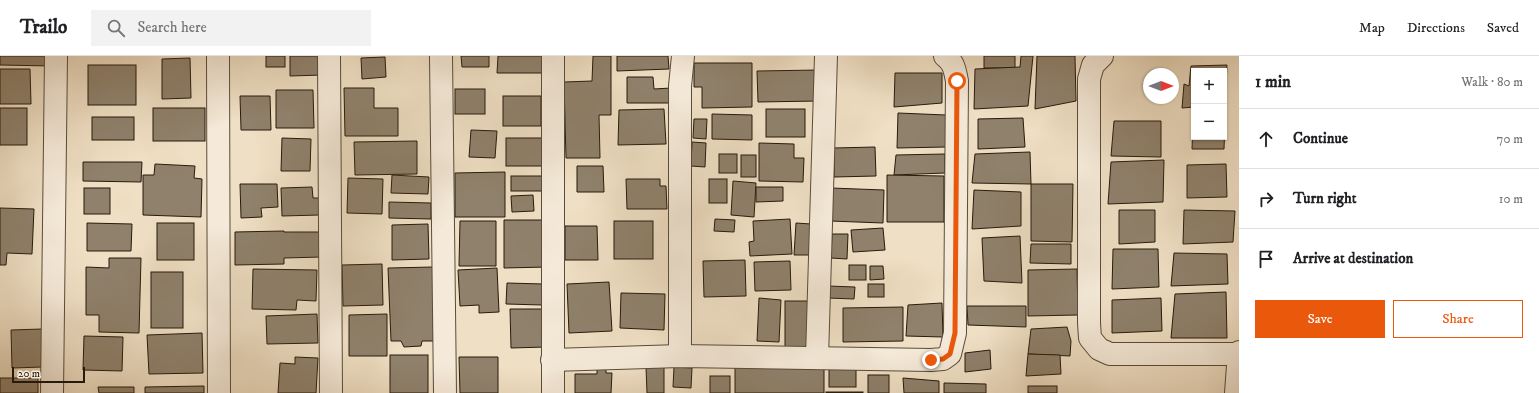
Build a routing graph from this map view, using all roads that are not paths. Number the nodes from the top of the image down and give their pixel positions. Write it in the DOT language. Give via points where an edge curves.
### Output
graph roads {
  1 [pos="56,56"];
  2 [pos="218,56"];
  3 [pos="329,56"];
  4 [pos="441,56"];
  5 [pos="553,56"];
  6 [pos="683,56"];
  7 [pos="826,56"];
  8 [pos="945,56"];
  9 [pos="1102,56"];
  10 [pos="1239,353"];
  11 [pos="680,356"];
  12 [pos="817,358"];
  13 [pos="552,360"];
  14 [pos="52,393"];
  15 [pos="219,393"];
  16 [pos="331,393"];
  17 [pos="445,393"];
  18 [pos="553,393"];
  19 [pos="1236,393"];
  1 -- 14 [label="street"];
  2 -- 15 [label="street"];
  3 -- 16 [label="street"];
  4 -- 17 [label="street"];
  5 -- 13 [label="street"];
  6 -- 11 [label="street" via="680,102"];
  7 -- 12 [label="street"];
  8 -- 12 [label="street" via="950,59 957,81 955,333 950,354 943,359 931,360"];
  9 -- 10 [label="street" via="1093,64 1089,79 1090,338 1099,349 1110,354"];
  10 -- 19 [label="street"];
  11 -- 12 [label="street"];
  11 -- 13 [label="street"];
  13 -- 18 [label="street"];
}
